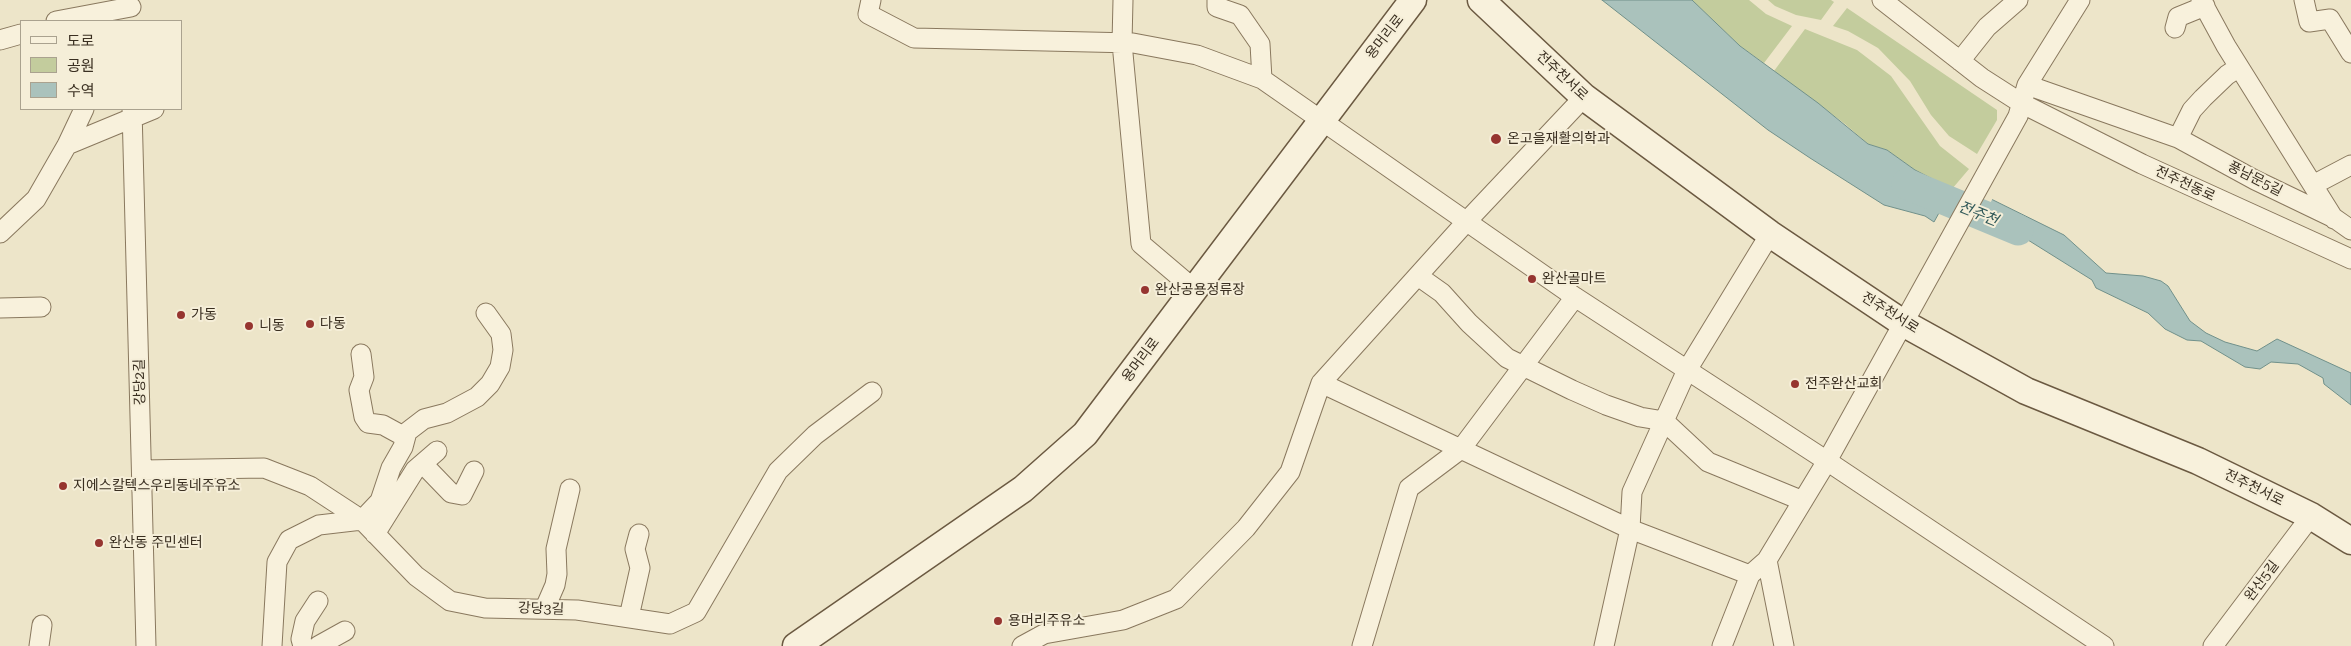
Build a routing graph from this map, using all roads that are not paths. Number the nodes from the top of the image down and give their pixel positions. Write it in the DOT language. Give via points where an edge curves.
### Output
graph roads {
  1 [pos="871,0"];
  2 [pos="1123,0"];
  3 [pos="1217,0"];
  4 [pos="1413,0"];
  5 [pos="1481,0"];
  6 [pos="1882,0"];
  7 [pos="2018,0"];
  8 [pos="2080,0"];
  9 [pos="2304,0"];
  10 [pos="2203,3"];
  11 [pos="129,12"];
  12 [pos="64,20"];
  13 [pos="2176,28"];
  14 [pos="20,34"];
  15 [pos="0,40"];
  16 [pos="1122,43"];
  17 [pos="2351,53"];
  18 [pos="1960,60"];
  19 [pos="2240,67"];
  20 [pos="1262,79"];
  21 [pos="2027,85"];
  22 [pos="1584,97"];
  23 [pos="84,110"];
  24 [pos="150,110"];
  25 [pos="2020,110"];
  26 [pos="132,114"];
  27 [pos="1321,119"];
  28 [pos="2178,138"];
  29 [pos="67,145"];
  30 [pos="2351,165"];
  31 [pos="2313,185"];
  32 [pos="2334,218"];
  33 [pos="1467,221"];
  34 [pos="2351,230"];
  35 [pos="0,233"];
  36 [pos="1770,234"];
  37 [pos="2351,251"];
  38 [pos="2351,259"];
  39 [pos="1418,276"];
  40 [pos="1194,289"];
  41 [pos="1575,297"];
  42 [pos="41,307"];
  43 [pos="0,308"];
  44 [pos="486,314"];
  45 [pos="1903,323"];
  46 [pos="361,354"];
  47 [pos="1524,365"];
  48 [pos="1687,370"];
  49 [pos="1321,383"];
  50 [pos="872,392"];
  51 [pos="1664,421"];
  52 [pos="405,437"];
  53 [pos="1461,449"];
  54 [pos="1828,461"];
  55 [pos="142,470"];
  56 [pos="474,471"];
  57 [pos="570,489"];
  58 [pos="1803,501"];
  59 [pos="2311,516"];
  60 [pos="362,520"];
  61 [pos="1630,528"];
  62 [pos="375,534"];
  63 [pos="639,534"];
  64 [pos="2351,541"];
  65 [pos="1767,560"];
  66 [pos="1750,575"];
  67 [pos="318,601"];
  68 [pos="545,608"];
  69 [pos="629,617"];
  70 [pos="42,625"];
  71 [pos="345,631"];
  72 [pos="39,646"];
  73 [pos="146,646"];
  74 [pos="272,646"];
  75 [pos="303,646"];
  76 [pos="318,646"];
  77 [pos="796,646"];
  78 [pos="1022,646"];
  79 [pos="1362,646"];
  80 [pos="1604,646"];
  81 [pos="1722,646"];
  82 [pos="1784,646"];
  83 [pos="2104,646"];
  84 [pos="2213,646"];
  1 -- 16 [label="street" via="868,14 914,38"];
  2 -- 16 [label="street"];
  3 -- 20 [label="street" via="1218,7 1240,15 1260,44"];
  4 -- 27 [label="street, 용머리로"];
  5 -- 22 [label="street, 전주천서로"];
  6 -- 18 [label="street, 전주천동로"];
  7 -- 18 [label="street" via="1987,27"];
  8 -- 21 [label="street"];
  9 -- 17 [label="street" via="2309,22 2330,19"];
  10 -- 13 [label="street" via="2178,17"];
  10 -- 19 [label="street"];
  11 -- 12 [label="street"];
  14 -- 15 [label="street"];
  16 -- 20 [label="street" via="1197,55"];
  16 -- 40 [label="street" via="1141,244"];
  18 -- 25 [label="street, 전주천동로"];
  19 -- 28 [label="street" via="2227,75 2192,110"];
  19 -- 31 [label="street"];
  20 -- 27 [label="street"];
  21 -- 25 [label="street"];
  21 -- 28 [label="street, 풍남문5길"];
  22 -- 33 [label="street"];
  22 -- 36 [label="street, 전주천서로"];
  23 -- 29 [label="street"];
  24 -- 26 [label="street"];
  25 -- 38 [label="street, 전주천동로"];
  25 -- 45 [label="street"];
  26 -- 29 [label="street"];
  26 -- 55 [label="street, 강당2길"];
  27 -- 33 [label="street"];
  27 -- 40 [label="street, 용머리로"];
  28 -- 32 [label="street, 풍남문5길" via="2254,180"];
  29 -- 35 [label="street" via="36,199"];
  30 -- 31 [label="street"];
  31 -- 32 [label="street"];
  32 -- 34 [label="street"];
  32 -- 37 [label="street"];
  33 -- 39 [label="street"];
  33 -- 41 [label="street"];
  36 -- 45 [label="street, 전주천서로"];
  36 -- 48 [label="street"];
  39 -- 47 [label="street" via="1442,293 1468,323 1507,358"];
  39 -- 49 [label="street"];
  40 -- 77 [label="street, 용머리로" via="1085,434 1023,489"];
  41 -- 47 [label="street"];
  41 -- 48 [label="street"];
  42 -- 43 [label="street"];
  44 -- 52 [label="street" via="501,334 503,350 500,367 490,384 478,396 454,409 424,419"];
  45 -- 54 [label="street"];
  45 -- 59 [label="street, 전주천서로" via="2026,391 2198,461"];
  46 -- 52 [label="street" via="364,378 359,390 364,417 368,423 383,425"];
  47 -- 51 [label="street" via="1606,405 1640,417"];
  47 -- 53 [label="street"];
  48 -- 51 [label="street"];
  48 -- 54 [label="street"];
  49 -- 53 [label="street"];
  49 -- 78 [label="street" via="1290,472 1246,528 1176,599 1123,620 1044,634"];
  50 -- 69 [label="street, 강당3길" via="814,435 778,471 696,612 670,624"];
  51 -- 58 [label="street" via="1708,462"];
  51 -- 61 [label="street" via="1632,492"];
  52 -- 60 [label="street" via="380,501"];
  53 -- 61 [label="street"];
  53 -- 79 [label="street" via="1409,488"];
  54 -- 58 [label="street"];
  54 -- 83 [label="street"];
  55 -- 60 [label="street, 강당3길" via="264,468 310,486"];
  55 -- 73 [label="street, 강당2길"];
  56 -- 62 [label="street" via="462,494 451,493 430,457 415,470"];
  57 -- 68 [label="street" via="556,549 555,585"];
  58 -- 65 [label="street"];
  59 -- 64 [label="street, 전주천서로"];
  59 -- 84 [label="street, 완산5길"];
  60 -- 62 [label="street, 강당3길"];
  60 -- 74 [label="street" via="319,525 289,540 277,562"];
  61 -- 66 [label="street"];
  61 -- 80 [label="street"];
  62 -- 68 [label="street, 강당3길" via="416,576 450,600 485,608"];
  63 -- 69 [label="street" via="635,549 640,568"];
  65 -- 66 [label="street"];
  65 -- 82 [label="street"];
  66 -- 81 [label="street"];
  67 -- 75 [label="street" via="305,621 301,639"];
  68 -- 69 [label="street, 강당3길"];
  70 -- 72 [label="street"];
  71 -- 76 [label="street"];
}
